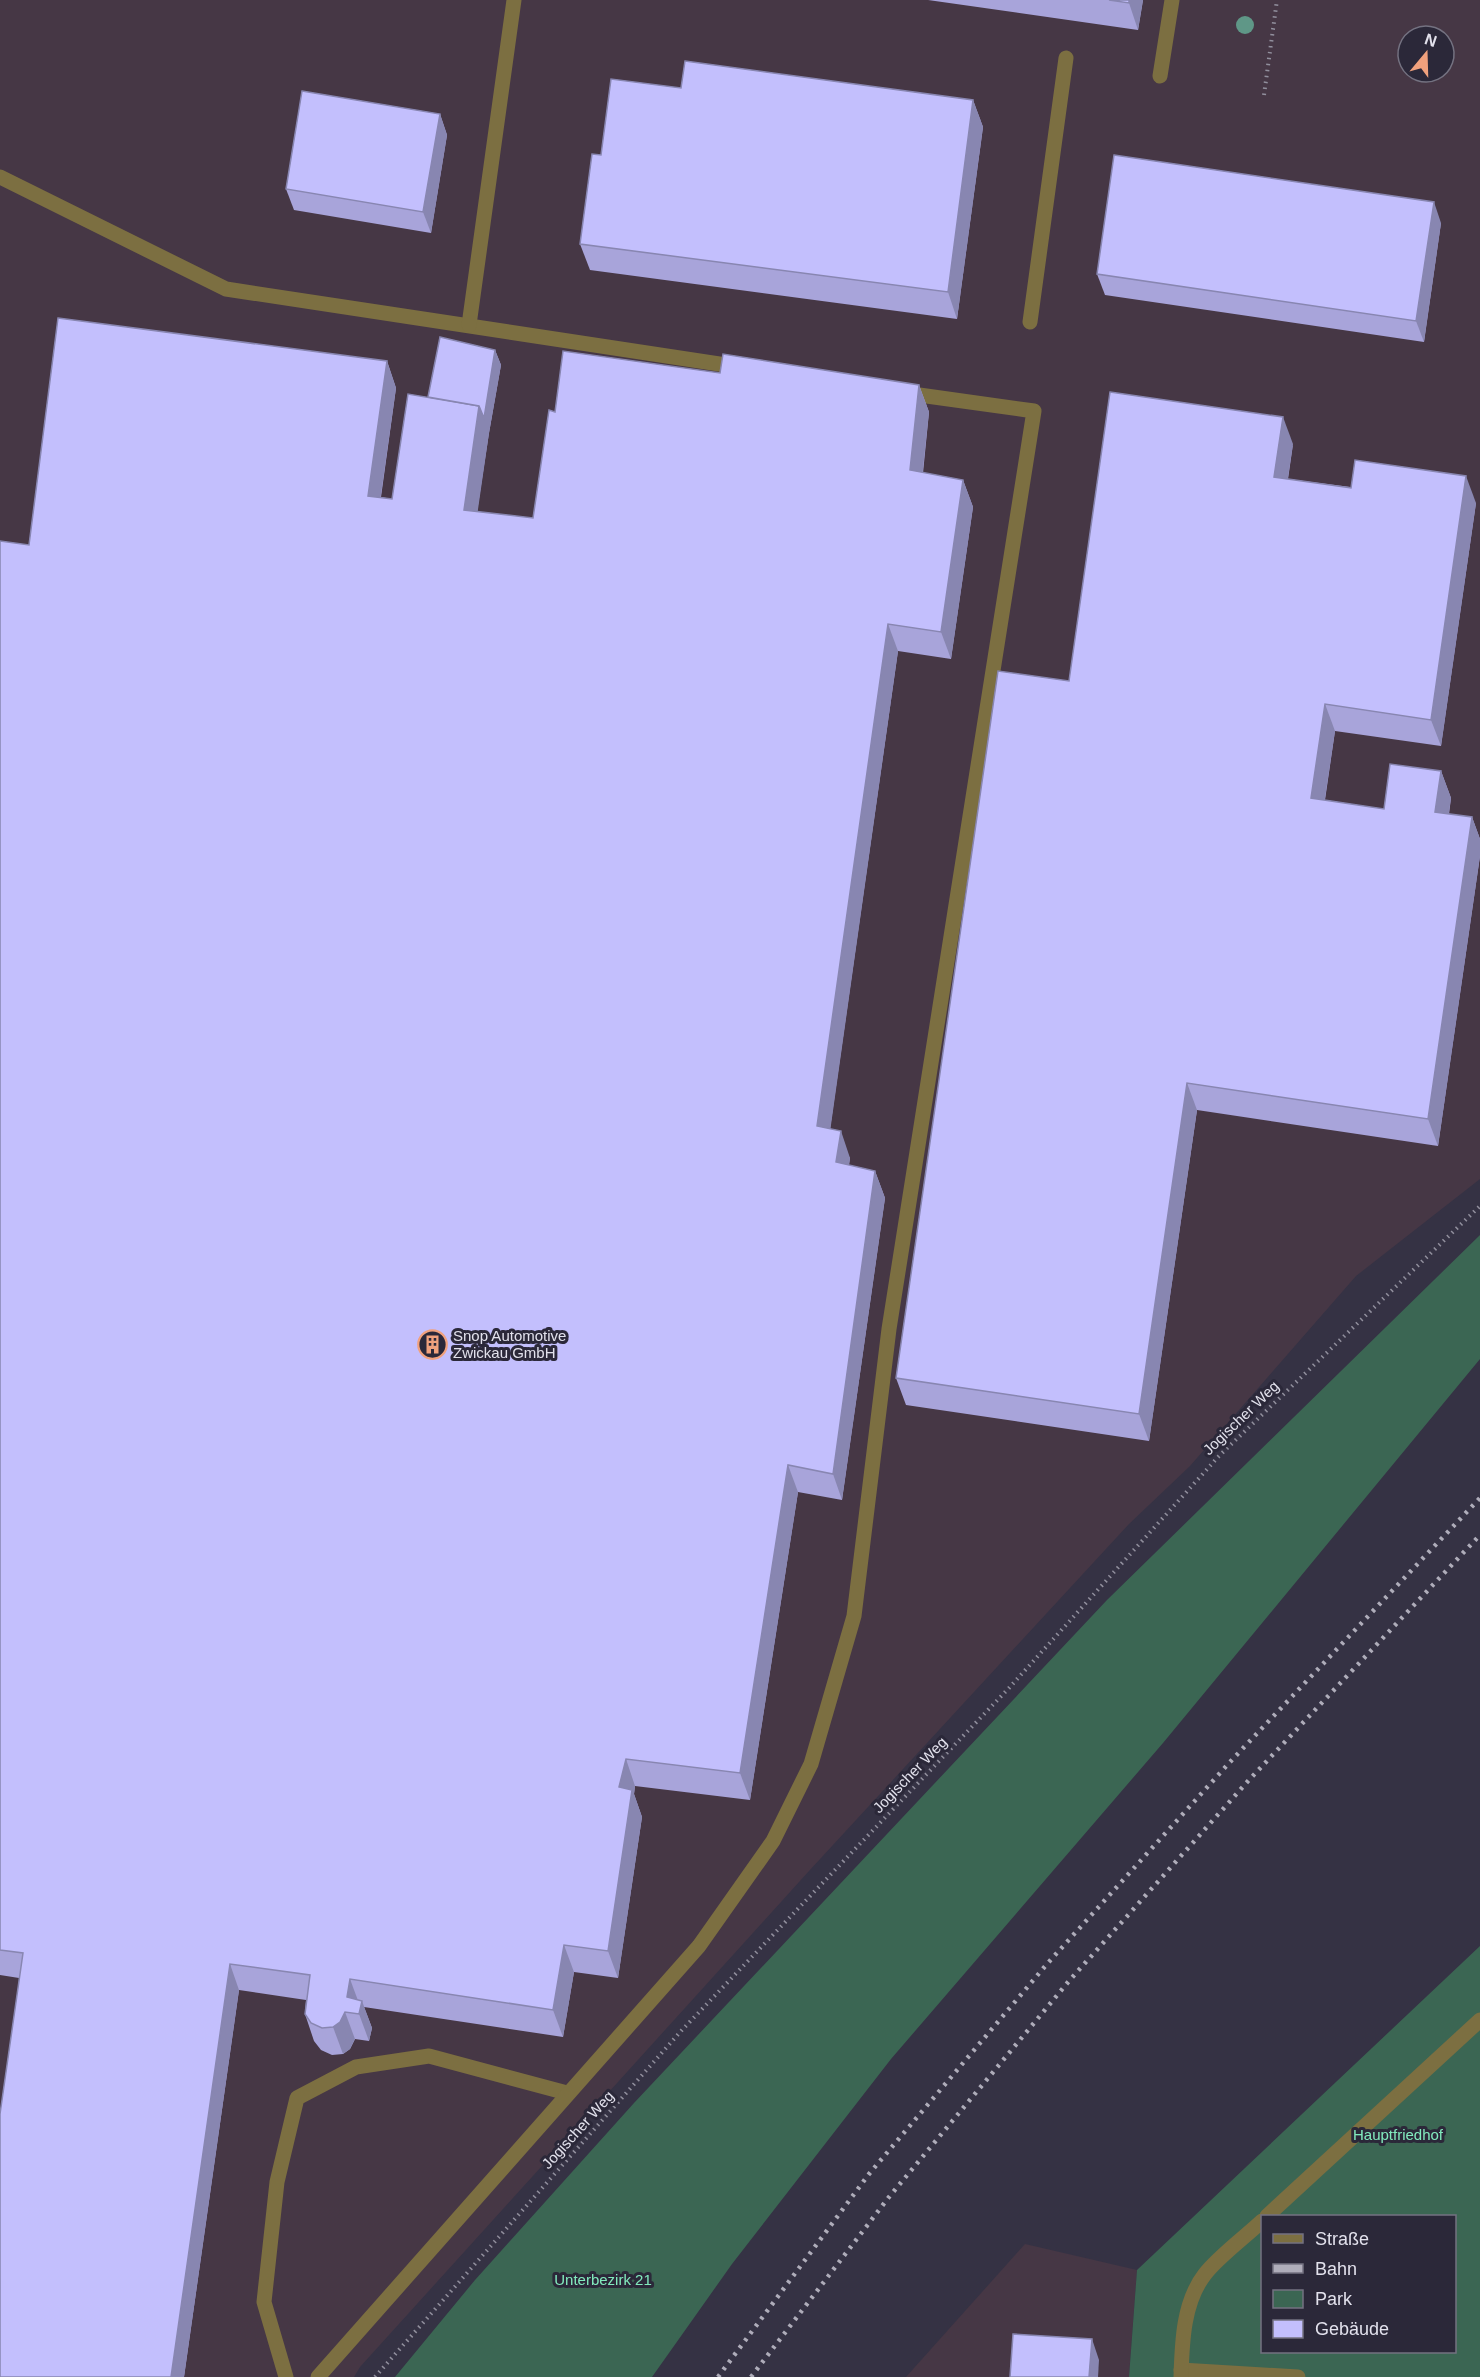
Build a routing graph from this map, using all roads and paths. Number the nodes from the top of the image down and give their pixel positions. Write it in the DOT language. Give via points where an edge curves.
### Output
graph roads {
  1 [pos="514,0"];
  2 [pos="1172,0"];
  3 [pos="1277,0"];
  4 [pos="1066,58"];
  5 [pos="1160,76"];
  6 [pos="1264,95"];
  7 [pos="0,177"];
  8 [pos="1030,322"];
  9 [pos="469,325"];
  10 [pos="754,369"];
  11 [pos="896,391"];
  12 [pos="1480,1206"];
  13 [pos="1480,2020"];
  14 [pos="567,2093"];
  15 [pos="1269,2215"];
  16 [pos="1261,2223"];
  17 [pos="1181,2373"];
  18 [pos="286,2377"];
  19 [pos="318,2377"];
  20 [pos="375,2377"];
  21 [pos="1298,2377"];
  1 -- 9 [label="lane"];
  2 -- 5 [label="lane"];
  3 -- 6 [label="path"];
  4 -- 8 [label="lane"];
  7 -- 9 [label="lane" via="226,289"];
  9 -- 10 [label="lane"];
  11 -- 14 [label="lane" via="1034,411 890,1329 854,1616 811,1764 773,1841 699,1946"];
  12 -- 20 [label="path, Jogischer Weg" via="1219,1456 1009,1688 682,2030"];
  13 -- 15 [label="lane"];
  14 -- 18 [label="lane" via="429,2056 356,2067 297,2098 277,2182 264,2302"];
  14 -- 19 [label="lane"];
  16 -- 17 [label="lane" via="1205,2274 1193,2295"];
  17 -- 21 [label="lane"];
}
